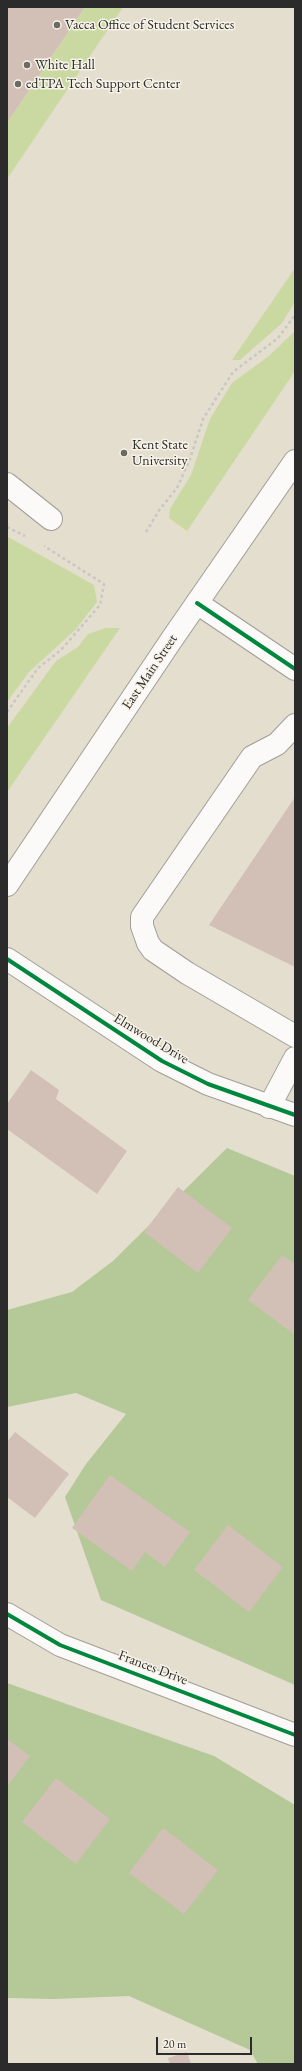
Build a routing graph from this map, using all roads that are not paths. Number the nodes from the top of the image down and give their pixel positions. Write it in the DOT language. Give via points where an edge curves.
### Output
graph roads {
  1 [pos="295,461"];
  2 [pos="7,484"];
  3 [pos="50,519"];
  4 [pos="197,603"];
  5 [pos="295,669"];
  6 [pos="295,725"];
  7 [pos="295,750"];
  8 [pos="242,772"];
  9 [pos="7,885"];
  10 [pos="7,959"];
  11 [pos="295,1036"];
  12 [pos="295,1058"];
  13 [pos="269,1107"];
  14 [pos="295,1115"];
  15 [pos="7,1614"];
  16 [pos="295,1735"];
  1 -- 4 [label="street, East Main Street"];
  2 -- 3 [label="street"];
  4 -- 5 [label="street"];
  4 -- 9 [label="street, East Main Street"];
  6 -- 8 [label="street" via="277,744 252,757"];
  7 -- 8 [label="street"];
  8 -- 11 [label="street" via="142,917 142,926 153,950 187,973"];
  10 -- 13 [label="street, Elmwood Drive" via="162,1061 208,1084"];
  12 -- 13 [label="street"];
  13 -- 14 [label="street, Elmwood Drive"];
  15 -- 16 [label="street, Frances Drive" via="60,1645"];
}
